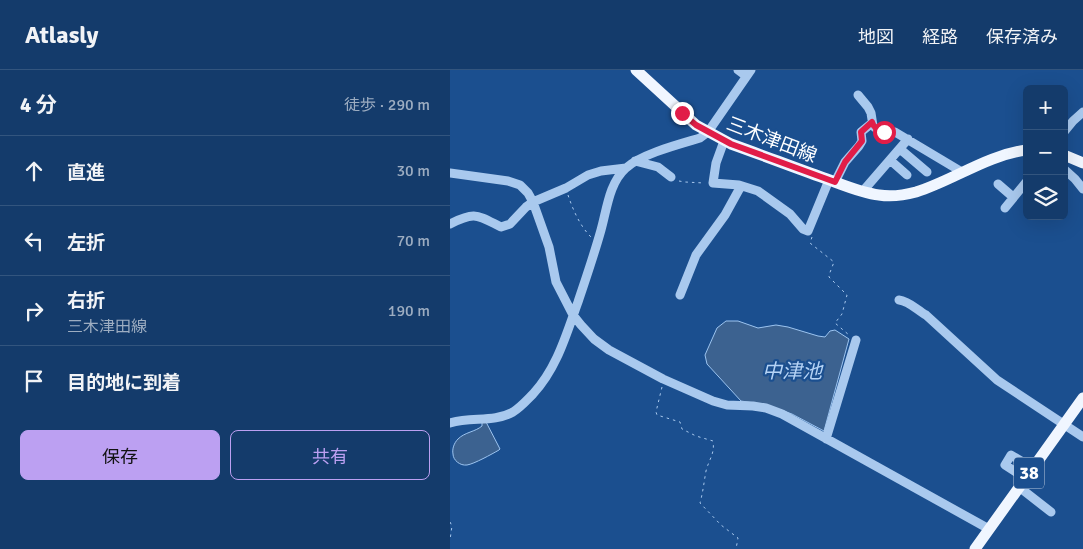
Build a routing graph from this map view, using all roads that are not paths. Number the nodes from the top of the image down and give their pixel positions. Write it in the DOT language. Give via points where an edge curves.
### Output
graph roads {
  1 [pos="636,70"];
  2 [pos="738,70"];
  3 [pos="748,73"];
  4 [pos="858,95"];
  5 [pos="1083,112"];
  6 [pos="872,122"];
  7 [pos="1066,130"];
  8 [pos="708,132"];
  9 [pos="908,139"];
  10 [pos="724,141"];
  11 [pos="900,149"];
  12 [pos="1023,151"];
  13 [pos="1068,157"];
  14 [pos="890,160"];
  15 [pos="635,161"];
  16 [pos="1083,163"];
  17 [pos="626,168"];
  18 [pos="927,172"];
  19 [pos="962,172"];
  20 [pos="450,173"];
  21 [pos="1068,173"];
  22 [pos="907,175"];
  23 [pos="671,177"];
  24 [pos="832,181"];
  25 [pos="998,184"];
  26 [pos="1023,185"];
  27 [pos="740,186"];
  28 [pos="1083,188"];
  29 [pos="862,191"];
  30 [pos="1014,197"];
  31 [pos="533,202"];
  32 [pos="1005,208"];
  33 [pos="450,224"];
  34 [pos="680,295"];
  35 [pos="898,300"];
  36 [pos="573,315"];
  37 [pos="856,340"];
  38 [pos="1083,398"];
  39 [pos="450,423"];
  40 [pos="1065,424"];
  41 [pos="1083,437"];
  42 [pos="826,439"];
  43 [pos="1033,468"];
  44 [pos="1022,483"];
  45 [pos="1051,512"];
  46 [pos="990,529"];
  47 [pos="975,549"];
  1 -- 8 [label="main road, 三木津田線" via="696,125"];
  2 -- 3 [label="street"];
  3 -- 8 [label="street"];
  4 -- 6 [label="street" via="868,107"];
  5 -- 7 [label="street"];
  6 -- 9 [label="street" via="878,130 895,132"];
  6 -- 24 [label="street" via="861,132 862,141"];
  8 -- 10 [label="main road, 三木津田線"];
  8 -- 15 [label="street" via="700,138"];
  9 -- 11 [label="street"];
  9 -- 19 [label="street"];
  10 -- 24 [label="main road, 三木津田線"];
  10 -- 27 [label="street" via="713,183"];
  11 -- 14 [label="street"];
  11 -- 18 [label="street"];
  12 -- 19 [label="main road, 三木津田線" via="996,157"];
  13 -- 16 [label="main road"];
  14 -- 22 [label="street"];
  14 -- 29 [label="street"];
  15 -- 17 [label="street"];
  15 -- 23 [label="street" via="658,167"];
  17 -- 31 [label="street" via="588,175"];
  17 -- 36 [label="street" via="612,189"];
  19 -- 29 [label="main road, 三木津田線" via="914,193 895,196"];
  20 -- 31 [label="street" via="520,185"];
  21 -- 28 [label="street"];
  24 -- 27 [label="street" via="808,231 758,191"];
  24 -- 29 [label="main road, 三木津田線"];
  25 -- 30 [label="street"];
  26 -- 30 [label="street"];
  27 -- 34 [label="street" via="725,215 696,255"];
  30 -- 32 [label="street"];
  31 -- 33 [label="street" via="510,224 500,227 473,215"];
  31 -- 36 [label="street" via="549,247 556,282"];
  35 -- 40 [label="street" via="906,301 926,315 997,380"];
  36 -- 39 [label="street" via="554,364 540,386 515,411 493,419"];
  36 -- 42 [label="street" via="594,339 609,350 663,379 727,405 766,408"];
  37 -- 42 [label="street"];
  38 -- 40 [label="main road, 38"];
  40 -- 41 [label="street"];
  40 -- 43 [label="main road, 38"];
  42 -- 46 [label="street"];
  43 -- 44 [label="main road, 38"];
  43 -- 44 [label="street" via="1011,455 1005,465"];
  44 -- 45 [label="street"];
  44 -- 46 [label="main road, 38"];
  46 -- 47 [label="main road, 38"];
}
